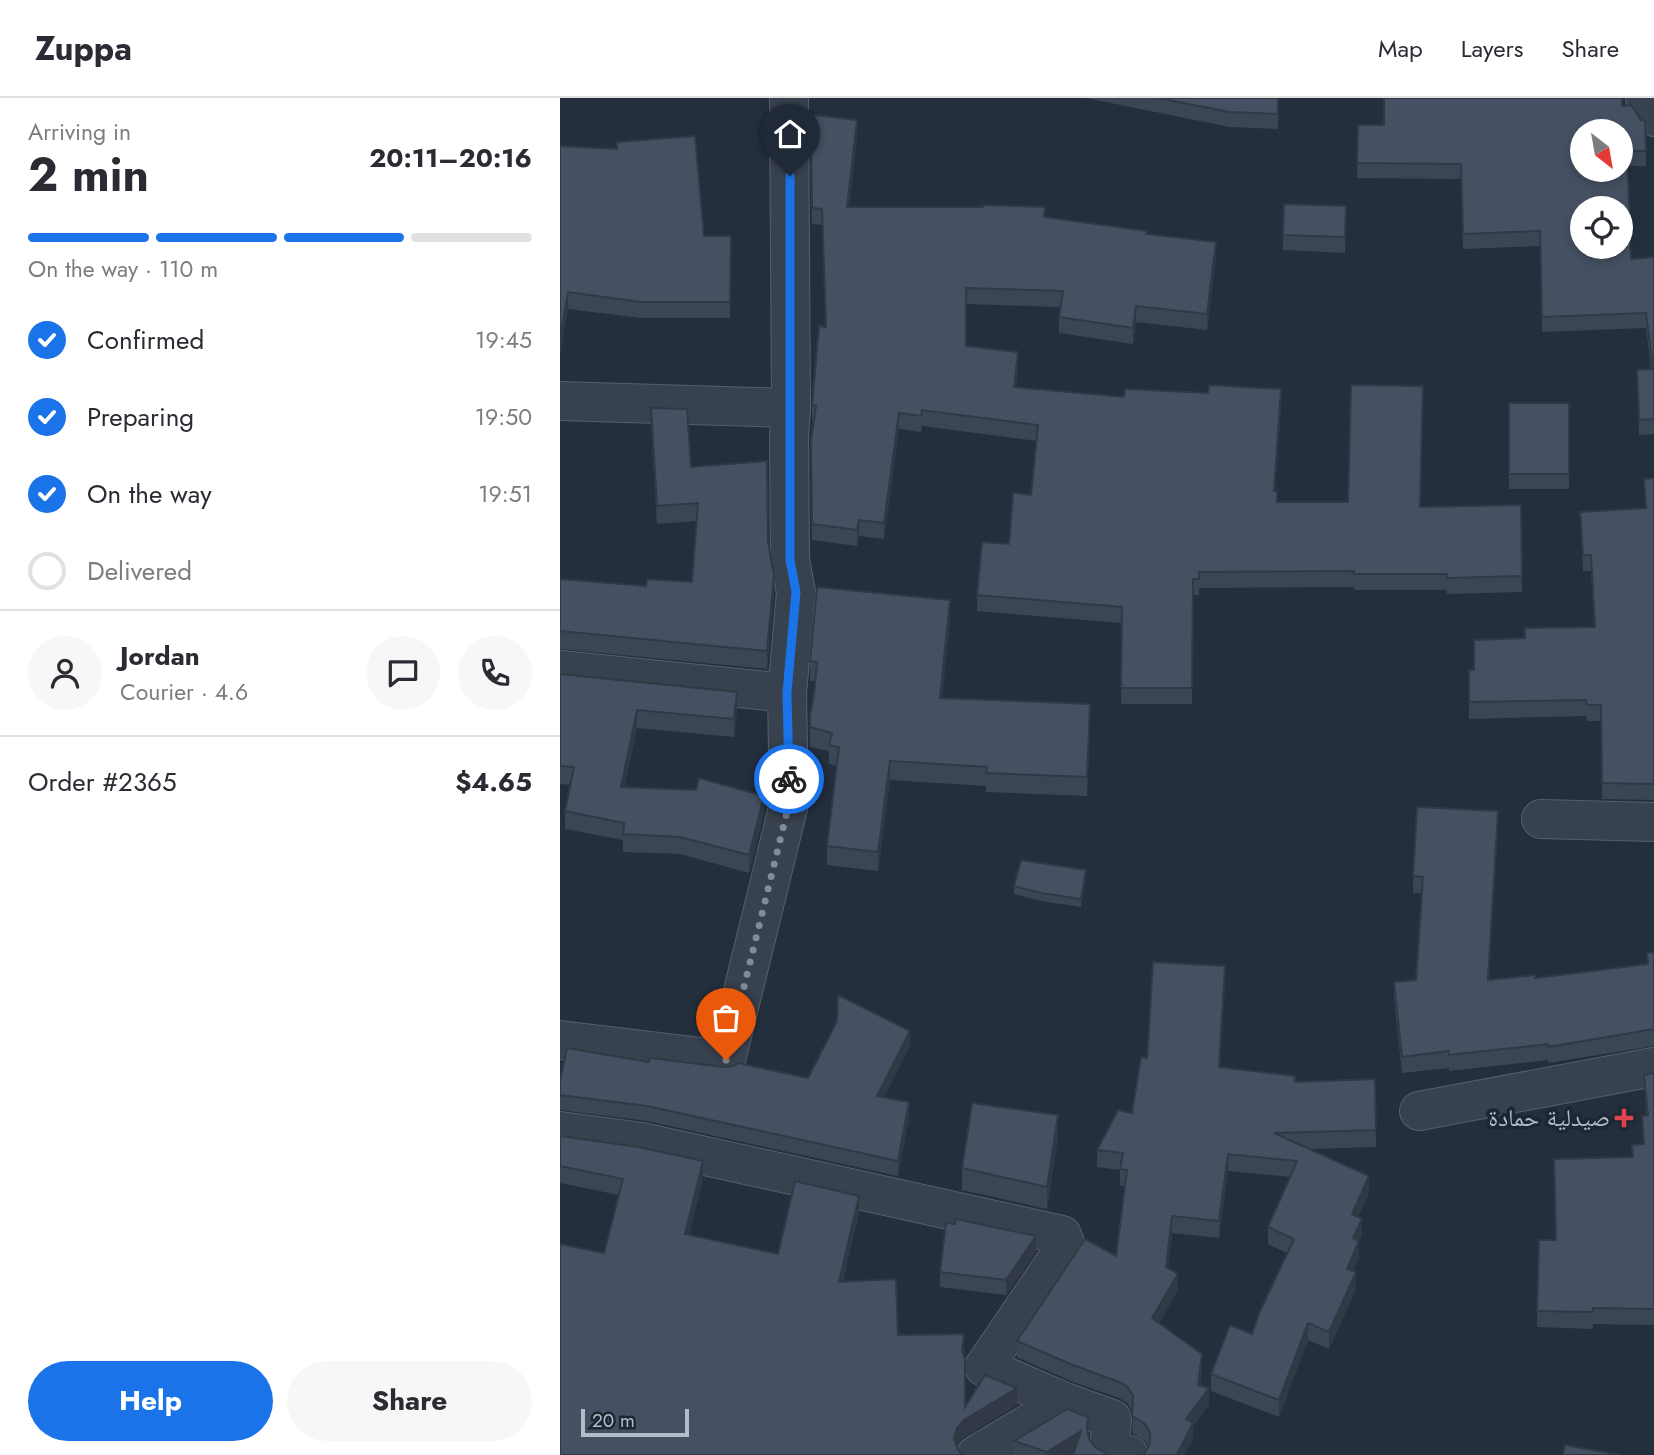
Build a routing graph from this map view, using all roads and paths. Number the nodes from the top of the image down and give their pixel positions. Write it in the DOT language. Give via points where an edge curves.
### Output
graph roads {
  1 [pos="789,98"];
  2 [pos="1645,98"];
  3 [pos="1654,117"];
  4 [pos="560,401"];
  5 [pos="791,408"];
  6 [pos="560,670"];
  7 [pos="787,693"];
  8 [pos="1541,819"];
  9 [pos="1654,822"];
  10 [pos="560,1040"];
  11 [pos="1654,1067"];
  12 [pos="1419,1111"];
  13 [pos="560,1131"];
  14 [pos="1065,1402"];
  15 [pos="976,1455"];
  16 [pos="1129,1455"];
  1 -- 5 [label="street"];
  2 -- 3 [label="street"];
  4 -- 5 [label="street"];
  5 -- 7 [label="street" via="790,560 796,592"];
  6 -- 7 [label="street"];
  7 -- 10 [label="street" via="789,804 726,1060"];
  8 -- 9 [label="street"];
  11 -- 12 [label="street"];
  13 -- 14 [label="street" via="642,1142 1062,1235 1066,1246 984,1367"];
  14 -- 15 [label="street"];
  14 -- 16 [label="street" via="1112,1419 1109,1447"];
}
